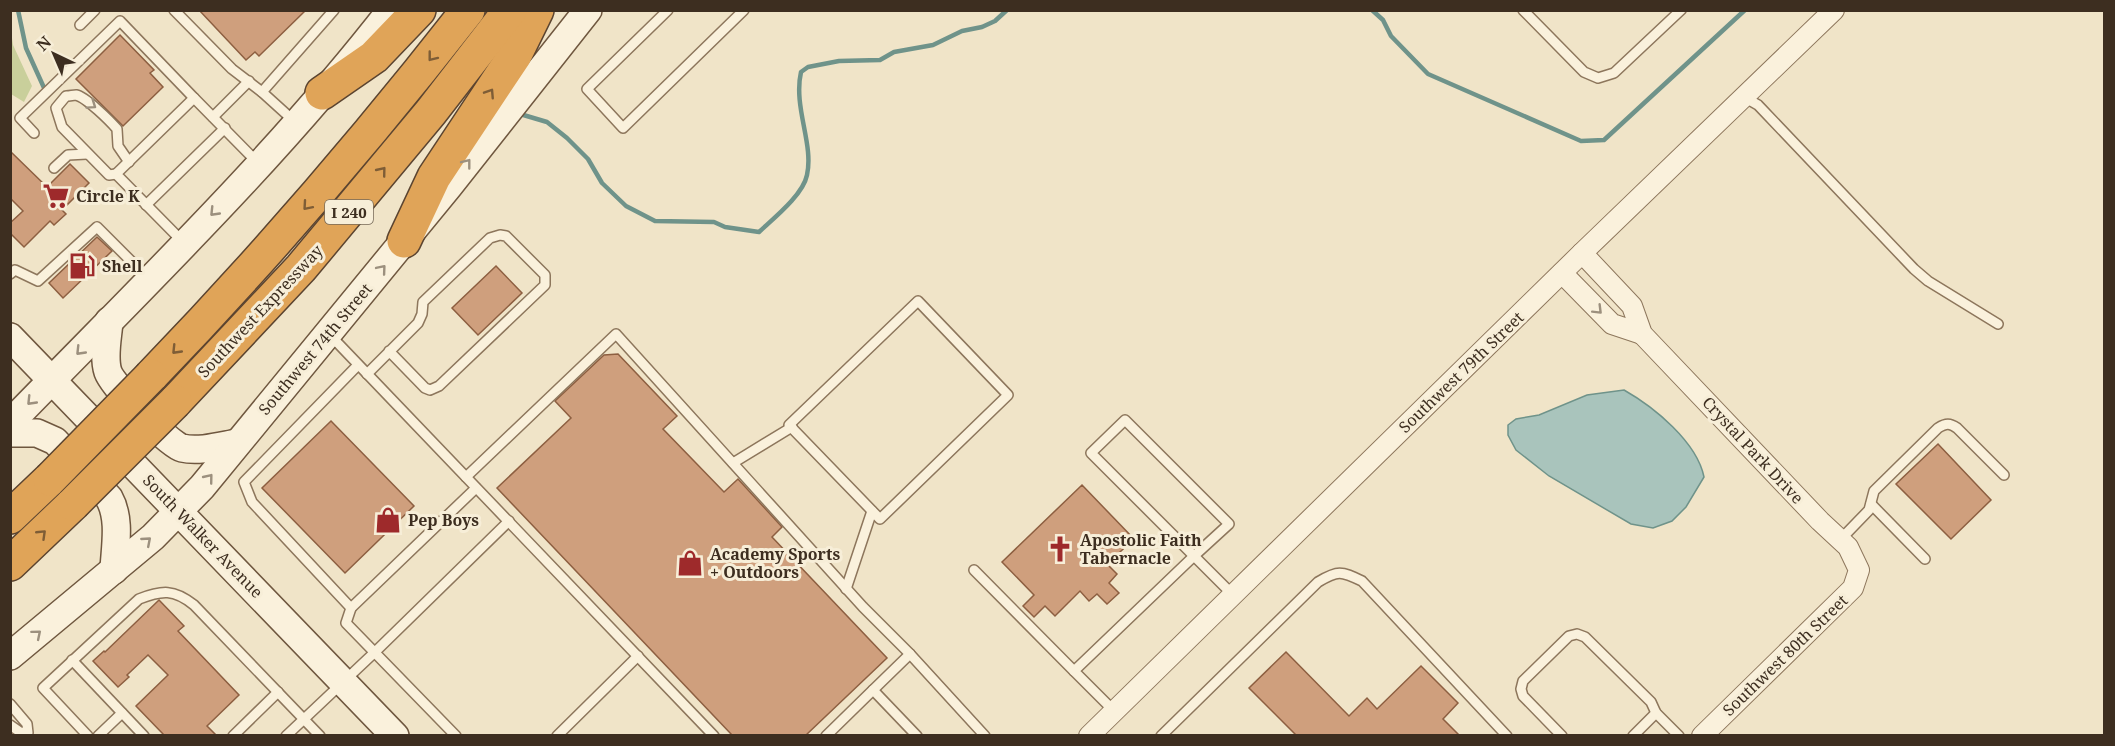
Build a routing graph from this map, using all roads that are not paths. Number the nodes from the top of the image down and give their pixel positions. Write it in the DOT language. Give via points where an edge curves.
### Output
graph roads {
  1 [pos="95,10"];
  2 [pos="174,10"];
  3 [pos="334,10"];
  4 [pos="391,10"];
  5 [pos="419,10"];
  6 [pos="468,10"];
  7 [pos="510,10"];
  8 [pos="537,10"];
  9 [pos="588,10"];
  10 [pos="668,10"];
  11 [pos="744,10"];
  12 [pos="1523,10"];
  13 [pos="1681,10"];
  14 [pos="1834,10"];
  15 [pos="80,25"];
  16 [pos="249,81"];
  17 [pos="262,92"];
  18 [pos="322,93"];
  19 [pos="1744,97"];
  20 [pos="194,98"];
  21 [pos="213,117"];
  22 [pos="296,123"];
  23 [pos="225,128"];
  24 [pos="34,133"];
  25 [pos="87,154"];
  26 [pos="129,162"];
  27 [pos="259,164"];
  28 [pos="54,168"];
  29 [pos="116,174"];
  30 [pos="146,205"];
  31 [pos="405,241"];
  32 [pos="184,243"];
  33 [pos="1582,253"];
  34 [pos="1562,273"];
  35 [pos="10,274"];
  36 [pos="149,279"];
  37 [pos="109,321"];
  38 [pos="1998,324"];
  39 [pos="328,334"];
  40 [pos="1642,334"];
  41 [pos="10,337"];
  42 [pos="389,351"];
  43 [pos="358,364"];
  44 [pos="367,374"];
  45 [pos="52,380"];
  46 [pos="10,423"];
  47 [pos="792,428"];
  48 [pos="10,433"];
  49 [pos="237,443"];
  50 [pos="733,463"];
  51 [pos="2004,475"];
  52 [pos="466,477"];
  53 [pos="476,488"];
  54 [pos="1871,504"];
  55 [pos="180,511"];
  56 [pos="872,511"];
  57 [pos="10,517"];
  58 [pos="508,522"];
  59 [pos="1839,540"];
  60 [pos="1194,556"];
  61 [pos="1925,559"];
  62 [pos="10,564"];
  63 [pos="114,570"];
  64 [pos="974,570"];
  65 [pos="1859,570"];
  66 [pos="846,589"];
  67 [pos="1233,595"];
  68 [pos="351,608"];
  69 [pos="375,652"];
  70 [pos="910,654"];
  71 [pos="10,656"];
  72 [pos="638,656"];
  73 [pos="72,660"];
  74 [pos="1074,671"];
  75 [pos="343,681"];
  76 [pos="873,690"];
  77 [pos="278,692"];
  78 [pos="10,704"];
  79 [pos="1114,711"];
  80 [pos="122,712"];
  81 [pos="1656,713"];
  82 [pos="304,718"];
  83 [pos="10,725"];
  84 [pos="29,734"];
  85 [pos="87,735"];
  86 [pos="98,735"];
  87 [pos="144,735"];
  88 [pos="233,735"];
  89 [pos="286,735"];
  90 [pos="320,735"];
  91 [pos="395,735"];
  92 [pos="456,735"];
  93 [pos="557,735"];
  94 [pos="714,735"];
  95 [pos="826,735"];
  96 [pos="917,735"];
  97 [pos="986,735"];
  98 [pos="1089,735"];
  99 [pos="1161,735"];
  100 [pos="1507,735"];
  101 [pos="1562,735"];
  102 [pos="1633,735"];
  103 [pos="1679,735"];
  104 [pos="1702,735"];
  1 -- 15 [label="lane"];
  2 -- 16 [label="lane"];
  3 -- 17 [label="lane"];
  4 -- 18 [label="main road"];
  5 -- 18 [label="highway" via="375,57"];
  6 -- 57 [label="highway, Southwest Expressway / I 240, one-way, bridge" via="336,173 213,312"];
  62 -- 7 [label="highway, Southwest Expressway / I 240, one-way, bridge" via="175,402 301,268"];
  31 -- 8 [label="highway, one-way" via="434,177 515,55"];
  31 -- 9 [label="main road, Southwest 74th Street, one-way"];
  10 -- 11 [label="lane" via="587,89 623,128"];
  12 -- 13 [label="lane" via="1584,72 1598,78 1614,73"];
  14 -- 19 [label="street, Southwest 79th Street"];
  16 -- 17 [label="lane"];
  16 -- 21 [label="lane"];
  17 -- 22 [label="lane"];
  18 -- 22 [label="main road"];
  19 -- 33 [label="street, Southwest 79th Street"];
  19 -- 38 [label="lane" via="1758,105 1928,282"];
  20 -- 21 [label="lane"];
  20 -- 24 [label="lane" via="120,21 20,118"];
  20 -- 26 [label="lane"];
  21 -- 23 [label="lane"];
  22 -- 27 [label="main road"];
  23 -- 27 [label="lane"];
  23 -- 30 [label="lane"];
  25 -- 26 [label="lane, one-way" via="62,127 56,108 66,96 77,95 100,110 117,129 118,146"];
  25 -- 28 [label="lane" via="68,155"];
  25 -- 29 [label="lane" via="109,175"];
  26 -- 29 [label="lane"];
  27 -- 32 [label="main road, one-way"];
  29 -- 30 [label="lane"];
  30 -- 32 [label="lane"];
  39 -- 31 [label="main road, Southwest 74th Street, one-way"];
  32 -- 36 [label="main road"];
  33 -- 34 [label="street, Southwest 79th Street"];
  33 -- 40 [label="street, Crystal Park Drive" via="1632,306"];
  34 -- 40 [label="street, Crystal Park Drive, one-way" via="1612,324"];
  34 -- 67 [label="street, Southwest 79th Street"];
  35 -- 36 [label="lane" via="15,270 38,281 97,227"];
  36 -- 37 [label="main road"];
  37 -- 45 [label="main road, one-way"];
  37 -- 49 [label="main road" via="107,360 113,382 169,441 180,448 194,449"];
  39 -- 43 [label="lane"];
  39 -- 49 [label="main road, Southwest 74th Street"];
  40 -- 59 [label="street, Crystal Park Drive"];
  41 -- 45 [label="main road, South Walker Avenue"];
  42 -- 42 [label="lane" via="418,323 423,302 490,238 506,236 545,275 545,285 439,386 425,388"];
  42 -- 44 [label="lane"];
  43 -- 44 [label="lane"];
  43 -- 68 [label="lane" via="244,482 252,502"];
  44 -- 52 [label="lane"];
  45 -- 46 [label="main road, one-way"];
  45 -- 55 [label="main road, South Walker Avenue"];
  47 -- 50 [label="lane"];
  47 -- 56 [label="lane"];
  47 -- 56 [label="lane" via="789,425 918,301 1008,395 880,519"];
  48 -- 63 [label="main road" via="37,433 55,441 109,498 116,519"];
  55 -- 49 [label="main road, Southwest 74th Street, one-way"];
  50 -- 52 [label="lane" via="616,334"];
  50 -- 66 [label="lane"];
  51 -- 54 [label="lane" via="1957,428 1944,424 1874,491"];
  52 -- 53 [label="lane"];
  53 -- 58 [label="lane"];
  53 -- 68 [label="lane"];
  54 -- 59 [label="lane"];
  54 -- 61 [label="lane"];
  63 -- 55 [label="main road, Southwest 74th Street, one-way"];
  55 -- 75 [label="main road, South Walker Avenue"];
  56 -- 66 [label="lane"];
  58 -- 69 [label="lane"];
  58 -- 72 [label="lane"];
  59 -- 65 [label="street, Crystal Park Drive" via="1848,547"];
  60 -- 60 [label="lane" via="1091,453 1125,420 1228,524"];
  60 -- 67 [label="lane"];
  60 -- 74 [label="lane"];
  71 -- 63 [label="main road, Southwest 74th Street, one-way"];
  64 -- 74 [label="lane"];
  65 -- 104 [label="street, Southwest 80th Street" via="1853,588"];
  66 -- 70 [label="lane"];
  67 -- 79 [label="street, Southwest 79th Street"];
  68 -- 69 [label="lane" via="346,622"];
  69 -- 75 [label="lane"];
  69 -- 92 [label="lane"];
  70 -- 76 [label="lane"];
  70 -- 97 [label="lane"];
  72 -- 93 [label="lane"];
  72 -- 94 [label="lane"];
  73 -- 77 [label="lane" via="139,598 167,592 182,595 194,605"];
  73 -- 80 [label="lane"];
  73 -- 85 [label="lane" via="43,688"];
  74 -- 79 [label="lane"];
  75 -- 82 [label="lane"];
  75 -- 91 [label="main road, South Walker Avenue"];
  76 -- 95 [label="lane"];
  76 -- 96 [label="lane"];
  77 -- 82 [label="lane"];
  77 -- 88 [label="lane"];
  78 -- 84 [label="lane" via="27,724"];
  79 -- 98 [label="street, Southwest 79th Street"];
  80 -- 86 [label="lane"];
  80 -- 87 [label="lane"];
  81 -- 101 [label="lane" via="1651,702 1585,637 1577,634 1569,636 1523,681 1521,689 1523,696"];
  81 -- 102 [label="lane"];
  81 -- 103 [label="lane"];
  82 -- 89 [label="lane"];
  82 -- 90 [label="lane"];
  83 -- 84 [label="lane"];
  99 -- 100 [label="lane" via="1318,582 1343,572 1362,581"];
}
